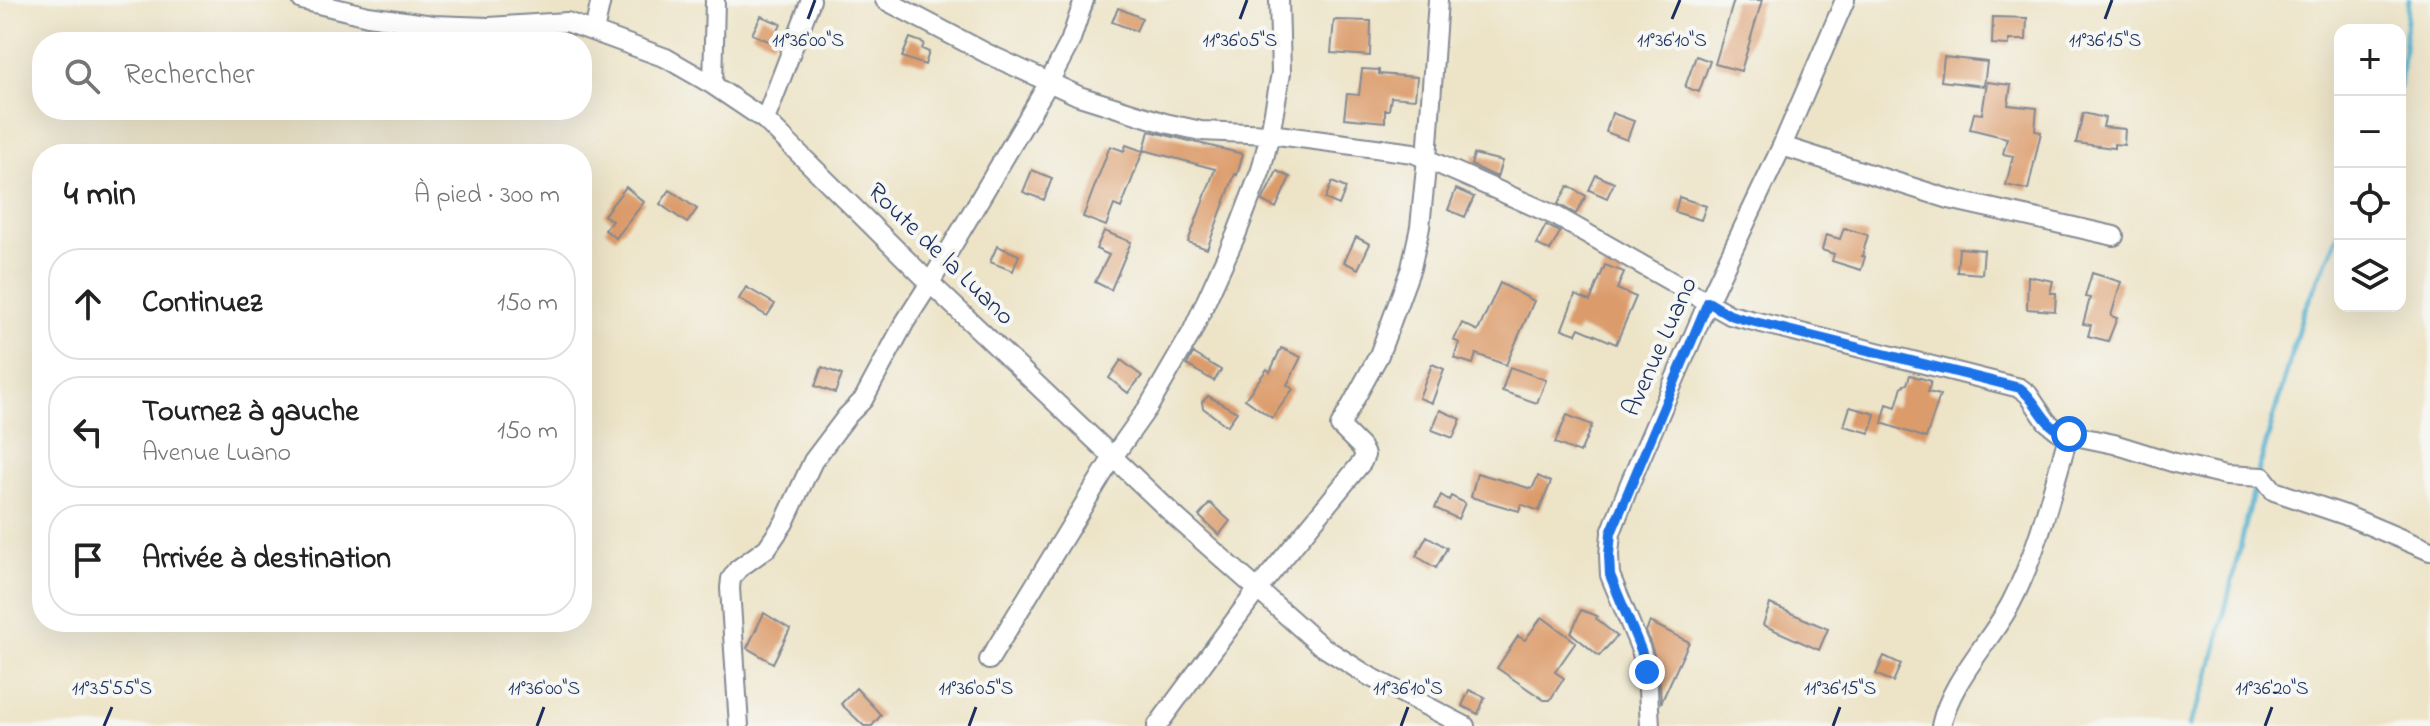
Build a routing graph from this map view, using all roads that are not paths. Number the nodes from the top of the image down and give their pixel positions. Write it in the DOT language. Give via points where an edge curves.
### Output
graph roads {
  1 [pos="302,0"];
  2 [pos="601,0"];
  3 [pos="715,0"];
  4 [pos="811,0"];
  5 [pos="885,0"];
  6 [pos="1084,0"];
  7 [pos="1279,0"];
  8 [pos="1438,0"];
  9 [pos="1845,0"];
  10 [pos="594,31"];
  11 [pos="1048,84"];
  12 [pos="713,85"];
  13 [pos="765,120"];
  14 [pos="1270,134"];
  15 [pos="1782,146"];
  16 [pos="1427,158"];
  17 [pos="2114,236"];
  18 [pos="930,283"];
  19 [pos="1708,302"];
  20 [pos="2069,434"];
  21 [pos="1113,457"];
  22 [pos="2430,551"];
  23 [pos="1258,589"];
  24 [pos="989,660"];
  25 [pos="1941,725"];
  26 [pos="739,726"];
  27 [pos="1157,726"];
  28 [pos="1465,726"];
  29 [pos="1650,726"];
  1 -- 10 [label="street, Route de la Luano" via="433,25 567,22"];
  2 -- 10 [label="street"];
  3 -- 12 [label="street"];
  4 -- 13 [label="street"];
  5 -- 11 [label="street"];
  6 -- 11 [label="street"];
  7 -- 14 [label="street" via="1281,73"];
  8 -- 16 [label="street"];
  9 -- 15 [label="street, Avenue Luano"];
  10 -- 12 [label="street, Route de la Luano" via="666,58"];
  11 -- 14 [label="street" via="1165,123 1201,131"];
  11 -- 18 [label="street"];
  12 -- 13 [label="street, Route de la Luano"];
  13 -- 18 [label="street, Route de la Luano"];
  14 -- 16 [label="street" via="1396,149"];
  14 -- 21 [label="street" via="1241,222 1192,332"];
  15 -- 17 [label="street" via="1949,199"];
  15 -- 19 [label="street, Avenue Luano"];
  16 -- 19 [label="street" via="1556,216"];
  16 -- 23 [label="street" via="1411,268 1379,355 1340,423 1365,455"];
  18 -- 21 [label="street, Route de la Luano"];
  18 -- 26 [label="street" via="863,400 813,461 784,523 767,548 731,579"];
  19 -- 20 [label="street" via="1743,319 2020,388 2055,430"];
  19 -- 29 [label="street, Avenue Luano" via="1611,533 1610,575 1647,672"];
  20 -- 22 [label="street" via="2226,475 2263,477 2274,491"];
  20 -- 25 [label="street" via="2012,602 1956,688"];
  21 -- 23 [label="street, Route de la Luano"];
  21 -- 24 [label="street"];
  23 -- 27 [label="street"];
  23 -- 28 [label="street, Route de la Luano" via="1331,652"];
}
